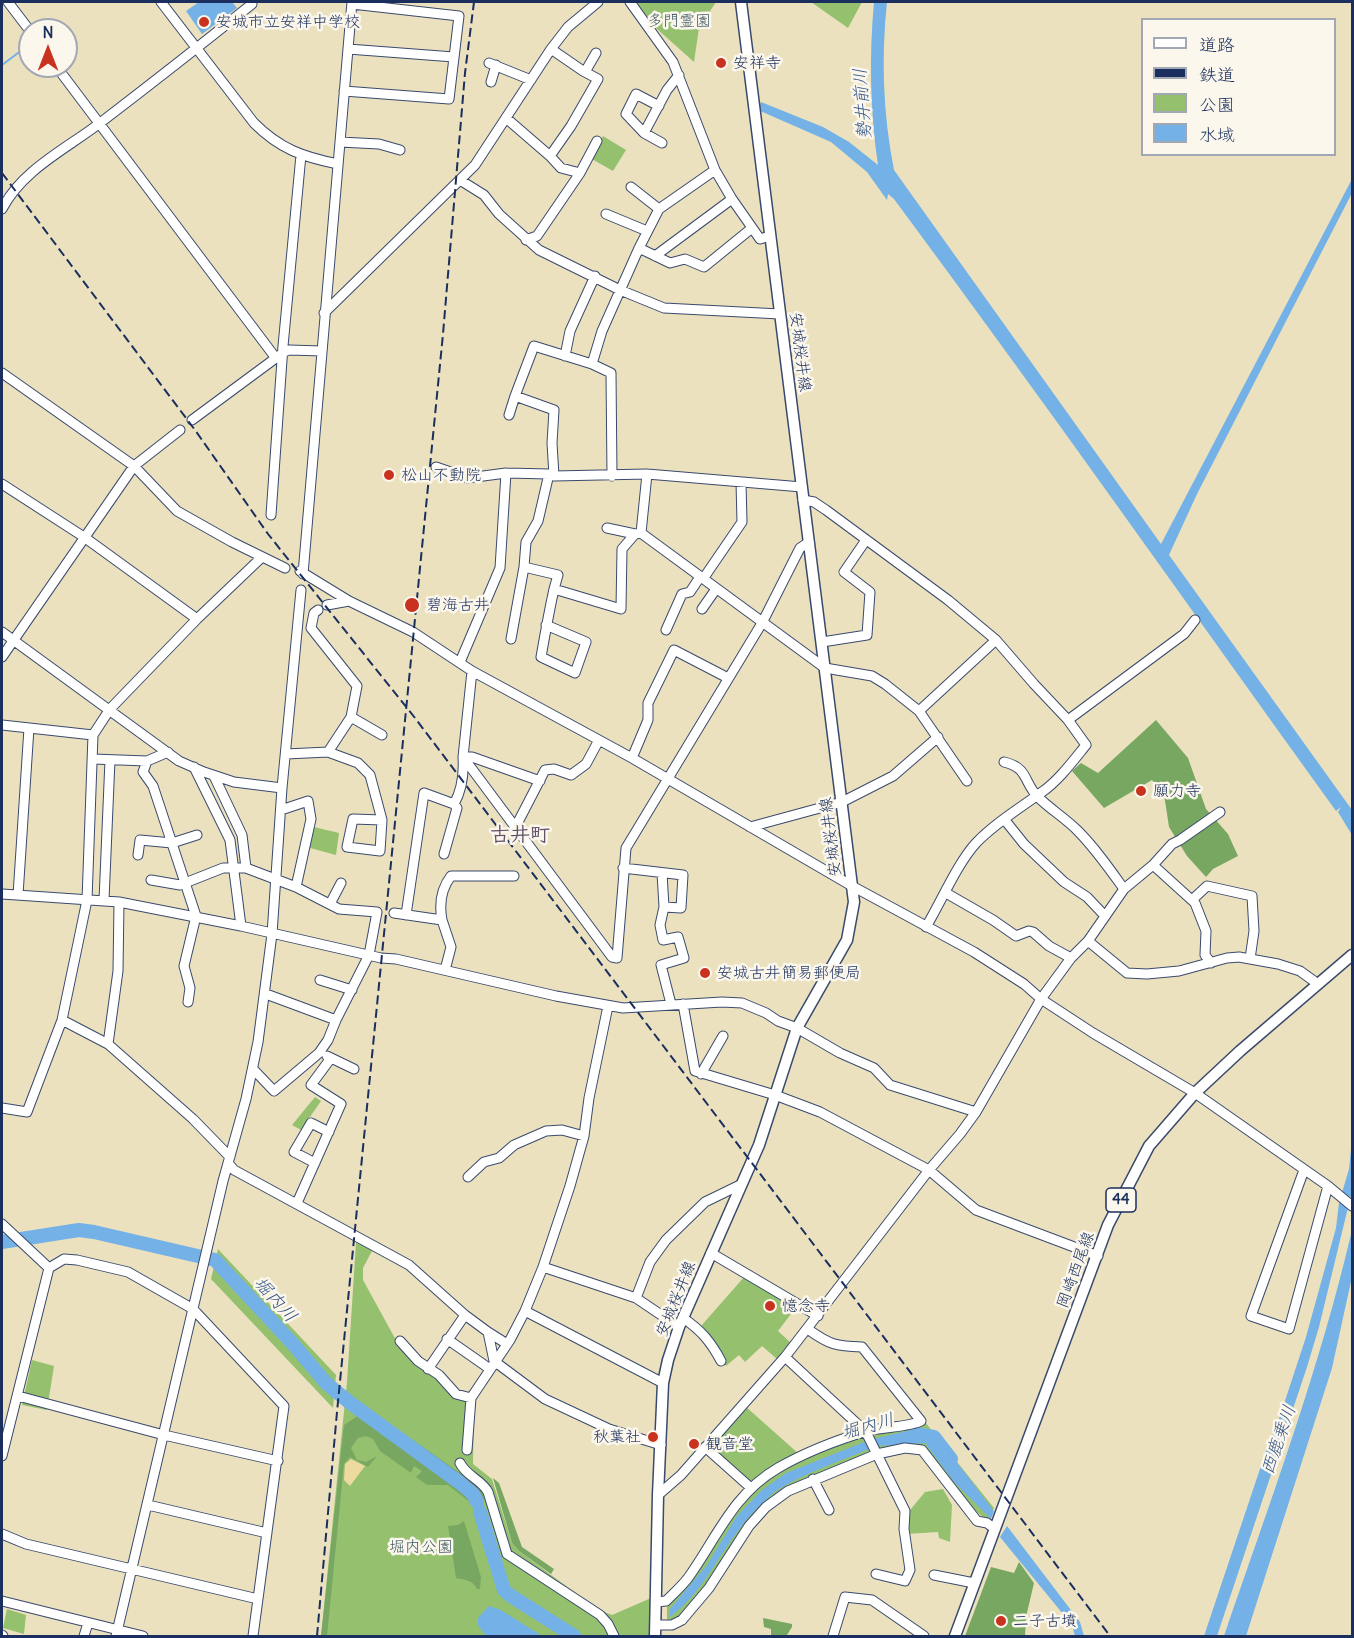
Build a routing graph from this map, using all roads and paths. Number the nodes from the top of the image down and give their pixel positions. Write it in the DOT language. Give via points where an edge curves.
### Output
graph roads {
  1 [pos="8,2"];
  2 [pos="161,2"];
  3 [pos="250,2"];
  4 [pos="598,2"];
  5 [pos="630,2"];
  6 [pos="741,2"];
  7 [pos="352,3"];
  8 [pos="20,18"];
  9 [pos="197,48"];
  10 [pos="348,49"];
  11 [pos="552,49"];
  12 [pos="596,53"];
  13 [pos="454,57"];
  14 [pos="585,72"];
  15 [pos="679,75"];
  16 [pos="65,78"];
  17 [pos="531,80"];
  18 [pos="491,82"];
  19 [pos="345,91"];
  20 [pos="658,106"];
  21 [pos="506,118"];
  22 [pos="99,124"];
  23 [pos="644,132"];
  24 [pos="597,141"];
  25 [pos="340,142"];
  26 [pos="662,143"];
  27 [pos="400,150"];
  28 [pos="301,155"];
  29 [pos="550,156"];
  30 [pos="338,164"];
  31 [pos="715,170"];
  32 [pos="580,173"];
  33 [pos="460,180"];
  34 [pos="631,187"];
  35 [pos="732,199"];
  36 [pos="2,209"];
  37 [pos="659,209"];
  38 [pos="606,214"];
  39 [pos="752,228"];
  40 [pos="647,231"];
  41 [pos="770,236"];
  42 [pos="526,240"];
  43 [pos="639,248"];
  44 [pos="655,256"];
  45 [pos="595,276"];
  46 [pos="620,290"];
  47 [pos="324,313"];
  48 [pos="780,314"];
  49 [pos="322,351"];
  50 [pos="284,352"];
  51 [pos="565,356"];
  52 [pos="275,357"];
  53 [pos="592,364"];
  54 [pos="2,373"];
  55 [pos="515,396"];
  56 [pos="509,415"];
  57 [pos="192,420"];
  58 [pos="180,430"];
  59 [pos="134,466"];
  60 [pos="436,467"];
  61 [pos="506,473"];
  62 [pos="647,474"];
  63 [pos="552,475"];
  64 [pos="612,476"];
  65 [pos="741,482"];
  66 [pos="2,484"];
  67 [pos="802,487"];
  68 [pos="803,500"];
  69 [pos="271,515"];
  70 [pos="607,528"];
  71 [pos="638,533"];
  72 [pos="84,537"];
  73 [pos="866,540"];
  74 [pos="808,542"];
  75 [pos="262,557"];
  76 [pos="524,567"];
  77 [pos="285,568"];
  78 [pos="701,578"];
  79 [pos="716,589"];
  80 [pos="301,590"];
  81 [pos="554,590"];
  82 [pos="349,601"];
  83 [pos="327,605"];
  84 [pos="702,609"];
  85 [pos="318,610"];
  86 [pos="197,619"];
  87 [pos="1195,620"];
  88 [pos="762,623"];
  89 [pos="546,625"];
  90 [pos="666,630"];
  91 [pos="2,632"];
  92 [pos="511,639"];
  93 [pos="996,640"];
  94 [pos="13,641"];
  95 [pos="822,642"];
  96 [pos="2,657"];
  97 [pos="459,662"];
  98 [pos="825,668"];
  99 [pos="472,671"];
  100 [pos="728,678"];
  101 [pos="110,709"];
  102 [pos="919,711"];
  103 [pos="351,717"];
  104 [pos="1068,720"];
  105 [pos="2,725"];
  106 [pos="28,728"];
  107 [pos="93,735"];
  108 [pos="382,735"];
  109 [pos="938,737"];
  110 [pos="599,740"];
  111 [pos="168,752"];
  112 [pos="328,752"];
  113 [pos="286,754"];
  114 [pos="463,757"];
  115 [pos="93,759"];
  116 [pos="632,759"];
  117 [pos="110,760"];
  118 [pos="147,761"];
  119 [pos="1004,762"];
  120 [pos="194,767"];
  121 [pos="214,776"];
  122 [pos="668,780"];
  123 [pos="540,781"];
  124 [pos="966,781"];
  125 [pos="282,788"];
  126 [pos="1036,795"];
  127 [pos="842,801"];
  128 [pos="454,804"];
  129 [pos="281,810"];
  130 [pos="1220,812"];
  131 [pos="1004,819"];
  132 [pos="382,820"];
  133 [pos="516,826"];
  134 [pos="750,827"];
  135 [pos="197,836"];
  136 [pos="172,843"];
  137 [pos="444,854"];
  138 [pos="138,855"];
  139 [pos="1153,865"];
  140 [pos="233,868"];
  141 [pos="246,868"];
  142 [pos="623,868"];
  143 [pos="662,873"];
  144 [pos="514,876"];
  145 [pos="275,879"];
  146 [pos="151,880"];
  147 [pos="341,883"];
  148 [pos="187,884"];
  149 [pos="852,886"];
  150 [pos="296,887"];
  151 [pos="1124,889"];
  152 [pos="946,893"];
  153 [pos="2,894"];
  154 [pos="18,895"];
  155 [pos="87,900"];
  156 [pos="104,900"];
  157 [pos="1192,900"];
  158 [pos="119,902"];
  159 [pos="330,904"];
  160 [pos="664,907"];
  161 [pos="394,913"];
  162 [pos="406,915"];
  163 [pos="196,916"];
  164 [pos="1105,916"];
  165 [pos="442,920"];
  166 [pos="241,926"];
  167 [pos="926,927"];
  168 [pos="272,934"];
  169 [pos="1088,941"];
  170 [pos="369,955"];
  171 [pos="1353,955"];
  172 [pos="1071,958"];
  173 [pos="1250,959"];
  174 [pos="1211,963"];
  175 [pos="445,970"];
  176 [pos="320,980"];
  177 [pos="1318,984"];
  178 [pos="352,990"];
  179 [pos="266,994"];
  180 [pos="1041,999"];
  181 [pos="188,1002"];
  182 [pos="671,1004"];
  183 [pos="683,1004"];
  184 [pos="608,1006"];
  185 [pos="62,1020"];
  186 [pos="336,1020"];
  187 [pos="797,1028"];
  188 [pos="723,1036"];
  189 [pos="108,1044"];
  190 [pos="319,1053"];
  191 [pos="331,1058"];
  192 [pos="253,1069"];
  193 [pos="354,1069"];
  194 [pos="701,1074"];
  195 [pos="1195,1093"];
  196 [pos="775,1095"];
  197 [pos="2,1108"];
  198 [pos="976,1112"];
  199 [pos="328,1132"];
  200 [pos="584,1136"];
  201 [pos="229,1160"];
  202 [pos="315,1163"];
  203 [pos="929,1170"];
  204 [pos="1304,1170"];
  205 [pos="468,1177"];
  206 [pos="742,1184"];
  207 [pos="1328,1186"];
  208 [pos="297,1203"];
  209 [pos="1353,1206"];
  210 [pos="2,1224"];
  211 [pos="711,1254"];
  212 [pos="1098,1256"];
  213 [pos="543,1267"];
  214 [pos="49,1268"];
  215 [pos="636,1298"];
  216 [pos="193,1310"];
  217 [pos="525,1311"];
  218 [pos="465,1315"];
  219 [pos="818,1316"];
  220 [pos="681,1322"];
  221 [pos="810,1330"];
  222 [pos="488,1332"];
  223 [pos="447,1339"];
  224 [pos="400,1341"];
  225 [pos="507,1344"];
  226 [pos="785,1357"];
  227 [pos="721,1361"];
  228 [pos="492,1365"];
  229 [pos="428,1369"];
  230 [pos="663,1383"];
  231 [pos="18,1395"];
  232 [pos="471,1398"];
  233 [pos="866,1432"];
  234 [pos="164,1435"];
  235 [pos="661,1445"];
  236 [pos="705,1447"];
  237 [pos="467,1450"];
  238 [pos="877,1454"];
  239 [pos="2,1456"];
  240 [pos="278,1461"];
  241 [pos="460,1463"];
  242 [pos="813,1479"];
  243 [pos="751,1488"];
  244 [pos="658,1495"];
  245 [pos="148,1505"];
  246 [pos="829,1510"];
  247 [pos="997,1522"];
  248 [pos="2,1533"];
  249 [pos="267,1533"];
  250 [pos="132,1570"];
  251 [pos="876,1574"];
  252 [pos="934,1575"];
  253 [pos="974,1583"];
  254 [pos="258,1599"];
  255 [pos="2,1601"];
  256 [pos="656,1602"];
  257 [pos="88,1623"];
  258 [pos="656,1625"];
  259 [pos="117,1633"];
  260 [pos="84,1636"];
  261 [pos="143,1636"];
  262 [pos="253,1636"];
  263 [pos="614,1636"];
  264 [pos="655,1636"];
  265 [pos="833,1636"];
  266 [pos="924,1636"];
  267 [pos="955,1636"];
  1 -- 8 [label="street"];
  2 -- 9 [label="street"];
  3 -- 9 [label="street"];
  4 -- 11 [label="street" via="568,27"];
  5 -- 15 [label="street" via="666,50"];
  6 -- 41 [label="main road, 安城桜井線"];
  7 -- 10 [label="street"];
  7 -- 13 [label="street" via="459,16"];
  9 -- 22 [label="street"];
  9 -- 28 [label="street" via="254,123"];
  10 -- 13 [label="street"];
  10 -- 19 [label="street"];
  11 -- 14 [label="street"];
  11 -- 17 [label="street"];
  12 -- 14 [label="street"];
  13 -- 19 [label="street" via="450,99"];
  14 -- 29 [label="street" via="598,79"];
  15 -- 20 [label="street"];
  15 -- 31 [label="street"];
  16 -- 22 [label="street"];
  17 -- 18 [label="street" via="493,64"];
  17 -- 21 [label="street"];
  19 -- 25 [label="street"];
  20 -- 23 [label="street"];
  20 -- 23 [label="street" via="636,94 626,114"];
  21 -- 29 [label="street"];
  21 -- 33 [label="street" via="475,165"];
  22 -- 36 [label="street" via="24,178"];
  22 -- 52 [label="street"];
  23 -- 26 [label="street"];
  24 -- 32 [label="street"];
  25 -- 27 [label="street" via="379,144"];
  25 -- 30 [label="street"];
  28 -- 30 [label="street"];
  28 -- 50 [label="street"];
  29 -- 32 [label="street" via="561,168"];
  30 -- 47 [label="street"];
  31 -- 35 [label="street"];
  31 -- 37 [label="street"];
  32 -- 42 [label="street" via="537,236"];
  33 -- 42 [label="street" via="484,195"];
  33 -- 47 [label="street"];
  34 -- 37 [label="street"];
  35 -- 39 [label="street"];
  35 -- 44 [label="street"];
  37 -- 40 [label="street"];
  38 -- 40 [label="street"];
  39 -- 41 [label="street" via="760,239"];
  39 -- 44 [label="street" via="704,267 685,259 670,263"];
  40 -- 43 [label="street"];
  41 -- 48 [label="main road, 安城桜井線"];
  42 -- 45 [label="street"];
  43 -- 44 [label="street"];
  43 -- 46 [label="street"];
  45 -- 46 [label="street"];
  45 -- 51 [label="street" via="570,331"];
  46 -- 48 [label="street" via="664,308"];
  46 -- 53 [label="street"];
  47 -- 49 [label="street"];
  48 -- 67 [label="main road, 安城桜井線"];
  49 -- 50 [label="street"];
  49 -- 82 [label="street" via="302,572"];
  50 -- 52 [label="street"];
  50 -- 69 [label="street"];
  51 -- 53 [label="street"];
  51 -- 55 [label="street" via="534,346"];
  52 -- 57 [label="street"];
  53 -- 64 [label="street" via="611,373"];
  54 -- 59 [label="street"];
  55 -- 56 [label="street"];
  55 -- 63 [label="street" via="554,410"];
  58 -- 59 [label="street"];
  59 -- 72 [label="street"];
  59 -- 75 [label="street" via="177,511"];
  60 -- 61 [label="street" via="468,478"];
  61 -- 63 [label="street"];
  61 -- 97 [label="street" via="500,568"];
  62 -- 64 [label="street"];
  62 -- 65 [label="street"];
  62 -- 71 [label="street"];
  63 -- 64 [label="street"];
  63 -- 76 [label="street" via="538,521 526,542"];
  65 -- 67 [label="street"];
  65 -- 78 [label="street" via="742,522"];
  66 -- 72 [label="street"];
  67 -- 68 [label="main road, 安城桜井線"];
  68 -- 73 [label="street" via="814,502"];
  68 -- 74 [label="main road, 安城桜井線"];
  70 -- 71 [label="street"];
  71 -- 78 [label="street"];
  71 -- 81 [label="street" via="622,549 621,609"];
  72 -- 86 [label="street"];
  72 -- 94 [label="street"];
  73 -- 93 [label="street"];
  73 -- 95 [label="street" via="844,572 870,592 867,635"];
  74 -- 88 [label="street" via="800,548"];
  74 -- 95 [label="main road, 安城桜井線"];
  75 -- 77 [label="street"];
  75 -- 86 [label="street"];
  76 -- 81 [label="street" via="558,575"];
  76 -- 92 [label="street"];
  78 -- 79 [label="street"];
  78 -- 90 [label="street" via="690,592 682,594"];
  79 -- 84 [label="street"];
  79 -- 88 [label="street"];
  80 -- 113 [label="street"];
  81 -- 89 [label="street"];
  82 -- 83 [label="street"];
  82 -- 97 [label="street" via="413,632"];
  85 -- 103 [label="street" via="311,628 357,686"];
  86 -- 101 [label="street"];
  87 -- 104 [label="street" via="1184,634"];
  88 -- 98 [label="street"];
  88 -- 100 [label="street"];
  89 -- 89 [label="street" via="541,657 575,673 586,642"];
  91 -- 94 [label="street"];
  93 -- 102 [label="street"];
  93 -- 104 [label="street"];
  94 -- 96 [label="street"];
  94 -- 101 [label="street"];
  95 -- 98 [label="main road, 安城桜井線"];
  97 -- 99 [label="street"];
  98 -- 102 [label="street" via="872,676"];
  98 -- 127 [label="main road, 安城桜井線"];
  99 -- 110 [label="street"];
  99 -- 114 [label="street"];
  100 -- 116 [label="street" via="674,650 648,703 648,720"];
  100 -- 122 [label="street"];
  101 -- 107 [label="street"];
  101 -- 111 [label="street"];
  102 -- 109 [label="street"];
  103 -- 108 [label="street"];
  103 -- 112 [label="street"];
  104 -- 126 [label="street" via="1086,745 1068,768"];
  105 -- 106 [label="street"];
  106 -- 107 [label="street"];
  106 -- 154 [label="street"];
  107 -- 115 [label="street"];
  109 -- 124 [label="street"];
  109 -- 127 [label="street" via="893,776"];
  110 -- 116 [label="street"];
  110 -- 123 [label="street" via="586,764 572,775 545,770"];
  111 -- 118 [label="street"];
  111 -- 120 [label="street"];
  112 -- 113 [label="street"];
  112 -- 132 [label="street" via="358,763 370,775"];
  113 -- 125 [label="street"];
  114 -- 123 [label="street"];
  114 -- 128 [label="street" via="459,795"];
  114 -- 133 [label="street"];
  115 -- 117 [label="street"];
  115 -- 155 [label="street"];
  116 -- 122 [label="street"];
  117 -- 118 [label="street"];
  117 -- 156 [label="street"];
  118 -- 136 [label="street" via="143,772 153,786"];
  119 -- 126 [label="street" via="1022,770"];
  120 -- 121 [label="street"];
  120 -- 140 [label="street" via="230,840"];
  121 -- 125 [label="street"];
  121 -- 141 [label="street" via="243,835"];
  122 -- 134 [label="street"];
  122 -- 142 [label="street" via="626,848"];
  123 -- 133 [label="street"];
  125 -- 129 [label="street"];
  126 -- 131 [label="street"];
  126 -- 151 [label="street" via="1076,829"];
  127 -- 134 [label="street"];
  127 -- 149 [label="main road, 安城桜井線"];
  128 -- 137 [label="street" via="458,808"];
  128 -- 162 [label="street" via="424,793"];
  129 -- 145 [label="street"];
  129 -- 150 [label="street" via="308,801 311,819"];
  130 -- 139 [label="street" via="1172,844"];
  131 -- 152 [label="street" via="976,843"];
  131 -- 164 [label="street" via="1024,844"];
  132 -- 132 [label="street" via="380,851 347,847 353,819"];
  133 -- 142 [label="street" via="615,958 619,956"];
  134 -- 149 [label="street"];
  135 -- 136 [label="street"];
  136 -- 138 [label="street" via="140,840"];
  136 -- 148 [label="street"];
  139 -- 151 [label="street"];
  139 -- 157 [label="street"];
  140 -- 141 [label="street"];
  140 -- 148 [label="street" via="223,868"];
  140 -- 166 [label="street"];
  141 -- 145 [label="street"];
  142 -- 143 [label="street"];
  143 -- 160 [label="street"];
  143 -- 160 [label="street" via="683,874 681,908"];
  144 -- 165 [label="street" via="451,876 444,885"];
  145 -- 150 [label="street"];
  145 -- 168 [label="street"];
  146 -- 148 [label="street"];
  147 -- 159 [label="street"];
  148 -- 163 [label="street"];
  149 -- 167 [label="street"];
  149 -- 187 [label="main road, 安城桜井線" via="853,911 847,940"];
  150 -- 159 [label="street"];
  151 -- 164 [label="street"];
  152 -- 167 [label="street"];
  152 -- 172 [label="street" via="1016,936 1034,932"];
  153 -- 154 [label="street"];
  154 -- 155 [label="street"];
  155 -- 156 [label="street"];
  155 -- 185 [label="street"];
  156 -- 158 [label="street"];
  157 -- 173 [label="street" via="1207,886 1252,896 1254,931"];
  157 -- 174 [label="street" via="1206,931 1205,955"];
  158 -- 163 [label="street"];
  158 -- 189 [label="street" via="118,971"];
  159 -- 170 [label="street" via="339,909 376,912"];
  160 -- 182 [label="street" via="660,925 663,940 678,937 684,958 661,965"];
  161 -- 162 [label="street"];
  162 -- 165 [label="street"];
  163 -- 166 [label="street"];
  163 -- 181 [label="street" via="184,966 190,988"];
  164 -- 169 [label="street"];
  165 -- 175 [label="street" via="450,947"];
  166 -- 168 [label="street"];
  167 -- 180 [label="street" via="974,952"];
  168 -- 170 [label="street"];
  168 -- 179 [label="street"];
  169 -- 172 [label="street"];
  169 -- 174 [label="street" via="1127,973 1148,974"];
  170 -- 175 [label="street"];
  170 -- 178 [label="street"];
  171 -- 177 [label="main road, 岡崎西尾線 / 44"];
  172 -- 180 [label="street"];
  173 -- 174 [label="street" via="1227,958"];
  173 -- 177 [label="street" via="1300,971"];
  175 -- 184 [label="street"];
  176 -- 178 [label="street"];
  177 -- 195 [label="main road, 岡崎西尾線 / 44"];
  178 -- 186 [label="street"];
  179 -- 186 [label="street"];
  179 -- 192 [label="street"];
  180 -- 195 [label="street"];
  180 -- 198 [label="street"];
  182 -- 183 [label="street"];
  182 -- 184 [label="street"];
  183 -- 187 [label="street" via="742,1003"];
  183 -- 194 [label="street" via="695,1071"];
  184 -- 200 [label="street"];
  185 -- 189 [label="street"];
  185 -- 197 [label="street" via="27,1112"];
  186 -- 190 [label="street"];
  187 -- 196 [label="main road, 安城桜井線"];
  187 -- 198 [label="street" via="874,1068 890,1085"];
  188 -- 194 [label="street"];
  189 -- 201 [label="street" via="193,1119"];
  190 -- 191 [label="street"];
  190 -- 192 [label="street" via="274,1091"];
  191 -- 193 [label="street"];
  191 -- 199 [label="street" via="311,1085 341,1104"];
  192 -- 201 [label="street"];
  194 -- 196 [label="street"];
  195 -- 204 [label="street"];
  195 -- 212 [label="main road, 岡崎西尾線 / 44" via="1149,1146 1108,1226"];
  196 -- 203 [label="street" via="820,1112"];
  196 -- 206 [label="main road, 安城桜井線"];
  198 -- 203 [label="street"];
  199 -- 202 [label="street"];
  199 -- 202 [label="street" via="311,1123 294,1152"];
  200 -- 205 [label="street" via="562,1130 546,1131 514,1145 499,1158 484,1162"];
  200 -- 213 [label="street"];
  201 -- 208 [label="street" via="234,1170"];
  201 -- 216 [label="street"];
  202 -- 208 [label="street"];
  203 -- 212 [label="street" via="976,1210"];
  203 -- 219 [label="street"];
  204 -- 207 [label="street"];
  204 -- 207 [label="street" via="1251,1316 1289,1329"];
  206 -- 211 [label="main road, 安城桜井線"];
  206 -- 215 [label="street" via="705,1202 666,1240 650,1262"];
  207 -- 209 [label="street"];
  208 -- 218 [label="street" via="409,1265"];
  210 -- 214 [label="street"];
  211 -- 219 [label="street"];
  211 -- 220 [label="main road, 安城桜井線"];
  212 -- 247 [label="main road, 岡崎西尾線 / 44"];
  213 -- 215 [label="street"];
  213 -- 217 [label="street"];
  214 -- 216 [label="street" via="64,1259 128,1272"];
  214 -- 231 [label="street"];
  215 -- 220 [label="street"];
  216 -- 234 [label="street"];
  216 -- 240 [label="street" via="284,1406"];
  217 -- 225 [label="street"];
  217 -- 230 [label="street"];
  218 -- 222 [label="street"];
  218 -- 223 [label="street"];
  219 -- 226 [label="street"];
  220 -- 227 [label="street" via="697,1327"];
  220 -- 230 [label="main road, 安城桜井線"];
  221 -- 233 [label="street" via="826,1342 862,1347 921,1420"];
  222 -- 225 [label="street"];
  222 -- 228 [label="street"];
  223 -- 228 [label="street"];
  223 -- 229 [label="street"];
  224 -- 229 [label="street"];
  225 -- 228 [label="street"];
  226 -- 233 [label="street"];
  226 -- 236 [label="street"];
  228 -- 232 [label="street"];
  228 -- 235 [label="street" via="545,1399 609,1429"];
  229 -- 232 [label="street" via="456,1394"];
  230 -- 235 [label="main road, 安城桜井線"];
  231 -- 234 [label="street"];
  231 -- 239 [label="street"];
  232 -- 237 [label="street"];
  233 -- 238 [label="street"];
  233 -- 243 [label="street" via="776,1469"];
  234 -- 240 [label="street"];
  234 -- 245 [label="street"];
  235 -- 244 [label="main road, 安城桜井線"];
  236 -- 243 [label="street"];
  236 -- 244 [label="street"];
  238 -- 242 [label="street"];
  238 -- 247 [label="street" via="905,1448 922,1450 976,1521"];
  238 -- 251 [label="street" via="904,1511 910,1570 905,1581"];
  240 -- 249 [label="street"];
  241 -- 263 [label="street" via="489,1492 507,1554 600,1615"];
  242 -- 246 [label="street"];
  242 -- 258 [label="street" via="766,1507 682,1620 672,1625"];
  243 -- 256 [label="street" via="710,1541 687,1579 666,1601"];
  244 -- 256 [label="main road, 安城桜井線"];
  245 -- 249 [label="street"];
  245 -- 250 [label="street"];
  247 -- 253 [label="main road, 岡崎西尾線 / 44"];
  248 -- 250 [label="street" via="26,1544"];
  249 -- 254 [label="street"];
  250 -- 254 [label="street"];
  250 -- 259 [label="street"];
  252 -- 253 [label="street"];
  253 -- 267 [label="main road, 岡崎西尾線 / 44"];
  254 -- 262 [label="street"];
  255 -- 257 [label="street"];
  256 -- 258 [label="main road, 安城桜井線"];
  257 -- 259 [label="street"];
  257 -- 260 [label="street"];
  258 -- 264 [label="main road, 安城桜井線"];
  259 -- 261 [label="street"];
  265 -- 266 [label="street" via="845,1597 872,1600"];
}
